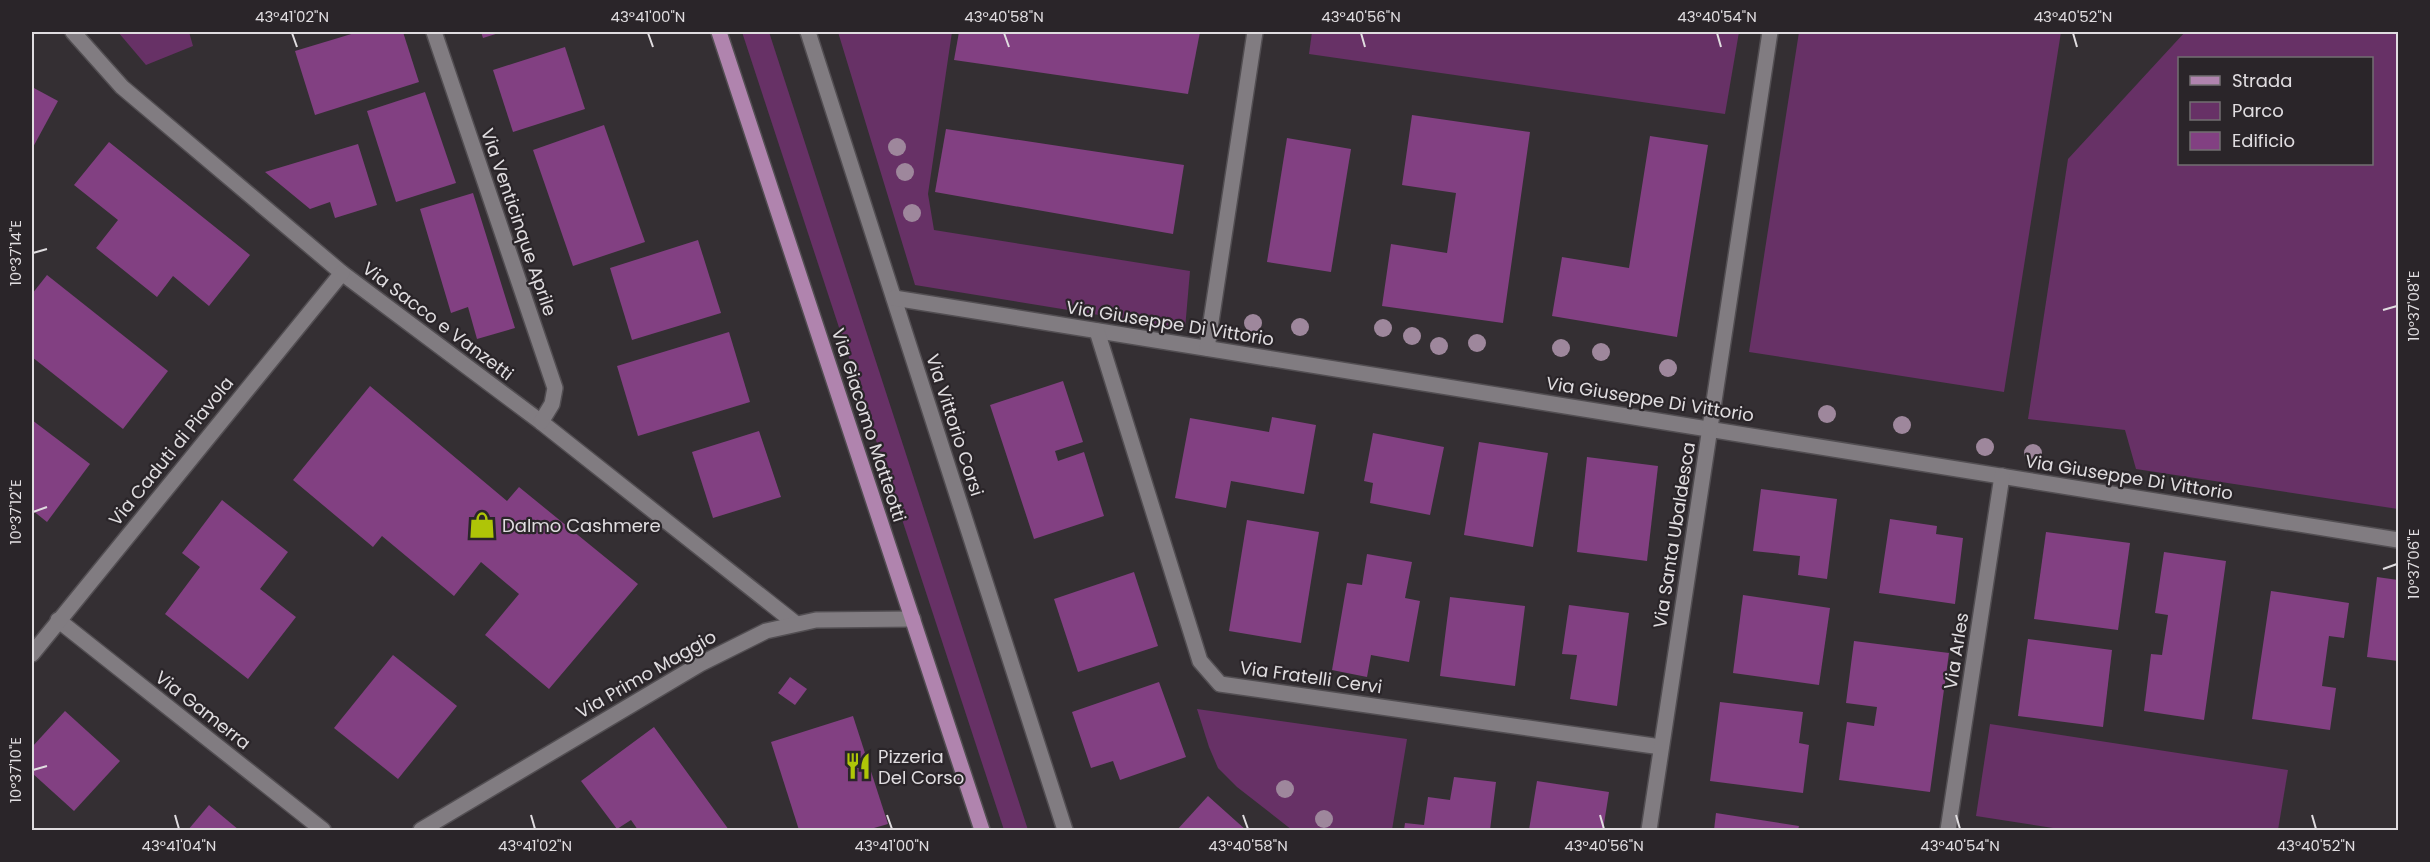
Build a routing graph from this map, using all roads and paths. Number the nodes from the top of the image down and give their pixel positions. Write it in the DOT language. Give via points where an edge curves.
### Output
graph roads {
  1 [pos="73,32"];
  2 [pos="434,32"];
  3 [pos="719,32"];
  4 [pos="808,32"];
  5 [pos="1255,32"];
  6 [pos="1770,32"];
  7 [pos="342,273"];
  8 [pos="894,298"];
  9 [pos="1097,331"];
  10 [pos="1207,348"];
  11 [pos="541,422"];
  12 [pos="1710,428"];
  13 [pos="2002,476"];
  14 [pos="2398,540"];
  15 [pos="913,619"];
  16 [pos="58,620"];
  17 [pos="795,623"];
  18 [pos="32,654"];
  19 [pos="1661,747"];
  20 [pos="323,831"];
  21 [pos="421,831"];
  22 [pos="982,831"];
  23 [pos="1065,831"];
  24 [pos="1649,831"];
  25 [pos="1948,831"];
  1 -- 7 [label="street, Via Sacco e Vanzetti" via="122,87"];
  2 -- 11 [label="street, Via Venticinque Aprile" via="555,388 552,404"];
  3 -- 15 [label="main road, Via Giacomo Matteotti"];
  4 -- 8 [label="street, Via Vittorio Corsi"];
  5 -- 10 [label="street"];
  6 -- 12 [label="street, Via Santa Ubaldesca"];
  7 -- 11 [label="street, Via Sacco e Vanzetti"];
  7 -- 16 [label="street, Via Caduti di Piavola"];
  8 -- 9 [label="street, Via Giuseppe Di Vittorio"];
  8 -- 23 [label="street, Via Vittorio Corsi"];
  9 -- 10 [label="street, Via Giuseppe Di Vittorio"];
  9 -- 19 [label="street, Via Fratelli Cervi" via="1200,661 1220,684"];
  10 -- 12 [label="street, Via Giuseppe Di Vittorio"];
  11 -- 17 [label="street, Via Sacco e Vanzetti"];
  12 -- 13 [label="street, Via Giuseppe Di Vittorio"];
  12 -- 19 [label="street, Via Santa Ubaldesca"];
  13 -- 14 [label="street, Via Giuseppe Di Vittorio"];
  13 -- 25 [label="street, Via Arles"];
  15 -- 17 [label="street, Via Primo Maggio"];
  15 -- 22 [label="main road, Via Giacomo Matteotti"];
  16 -- 18 [label="street, Via Caduti di Piavola"];
  16 -- 20 [label="street, Via Gamerra"];
  17 -- 21 [label="street, Via Primo Maggio" via="766,631 700,664"];
  19 -- 24 [label="street, Via Santa Ubaldesca"];
}
